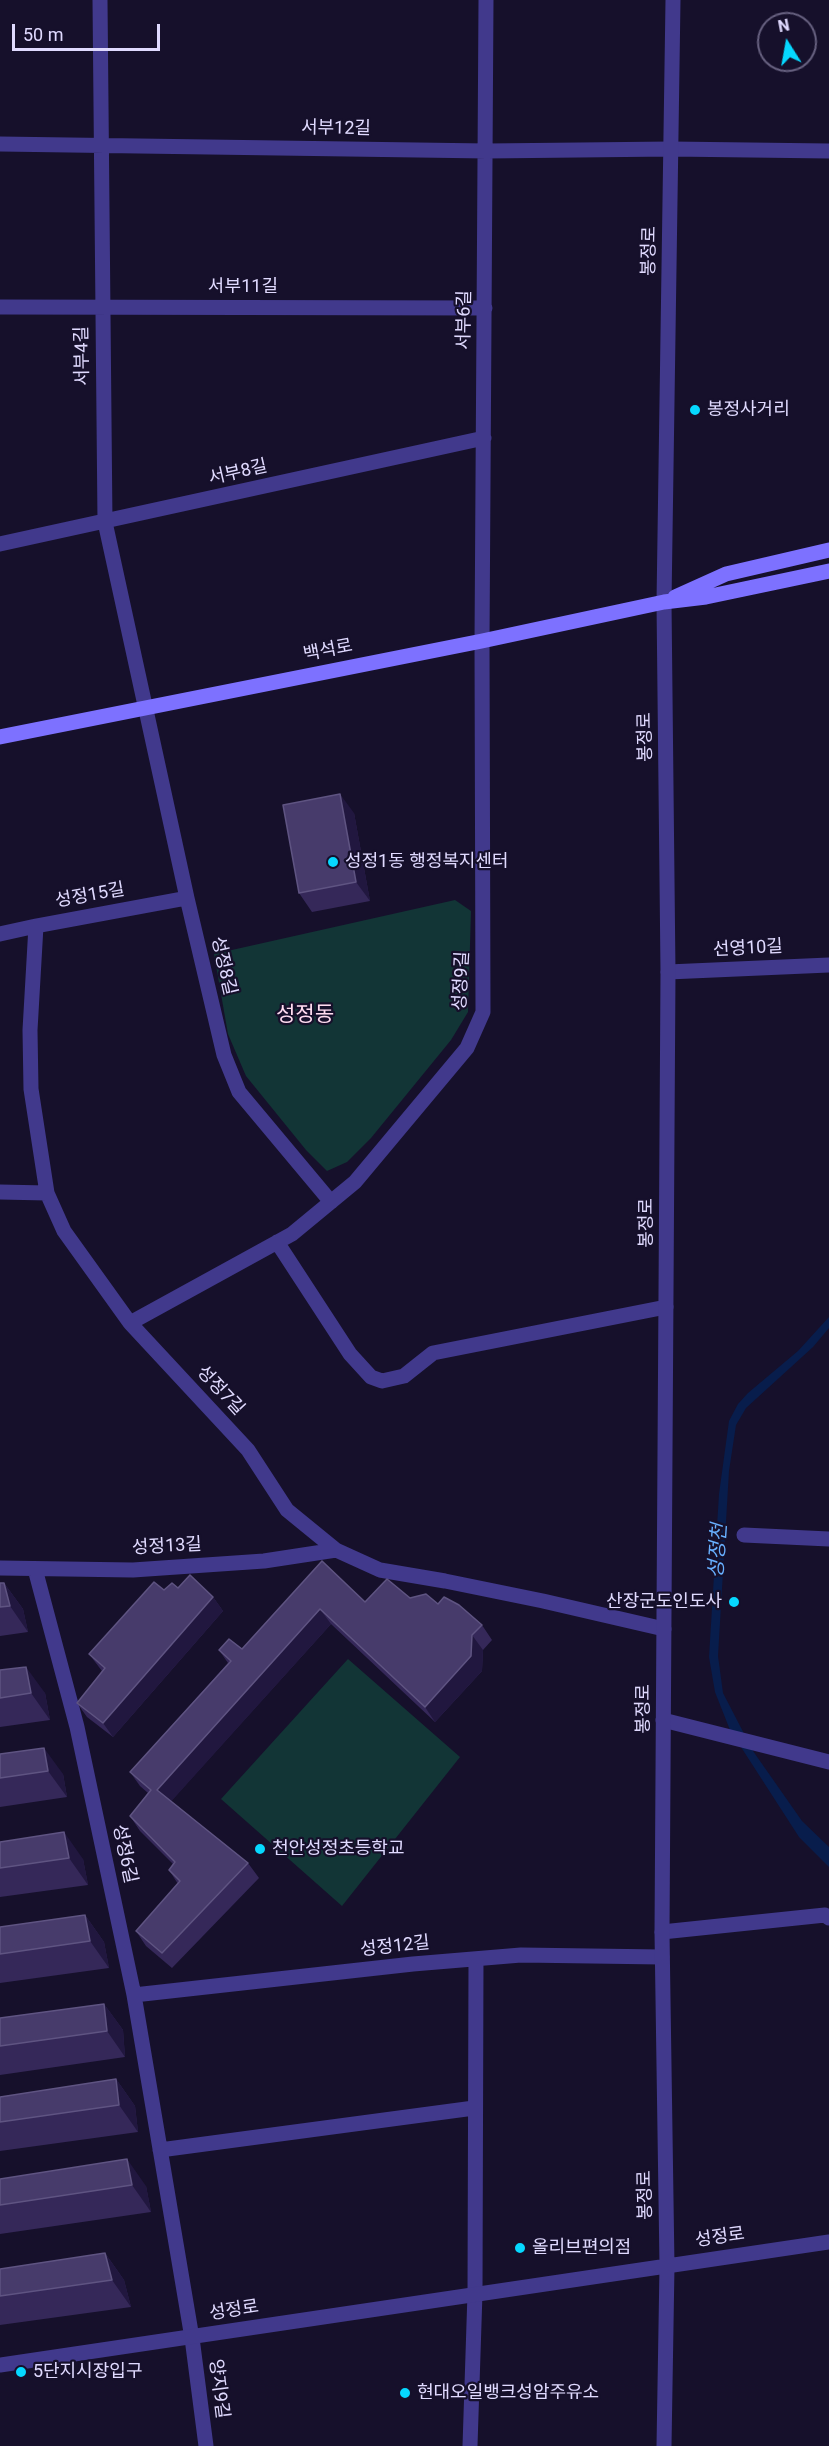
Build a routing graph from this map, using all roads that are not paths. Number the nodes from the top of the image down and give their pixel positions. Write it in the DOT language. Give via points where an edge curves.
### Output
graph roads {
  1 [pos="100,0"];
  2 [pos="486,0"];
  3 [pos="673,0"];
  4 [pos="0,144"];
  5 [pos="101,146"];
  6 [pos="671,149"];
  7 [pos="487,151"];
  8 [pos="829,151"];
  9 [pos="102,305"];
  10 [pos="0,307"];
  11 [pos="485,308"];
  12 [pos="484,438"];
  13 [pos="105,522"];
  14 [pos="0,544"];
  15 [pos="829,550"];
  16 [pos="829,571"];
  17 [pos="664,602"];
  18 [pos="482,641"];
  19 [pos="146,707"];
  20 [pos="0,736"];
  21 [pos="187,898"];
  22 [pos="36,926"];
  23 [pos="0,934"];
  24 [pos="829,965"];
  25 [pos="668,972"];
  26 [pos="0,1192"];
  27 [pos="47,1193"];
  28 [pos="331,1202"];
  29 [pos="277,1242"];
  30 [pos="666,1307"];
  31 [pos="130,1323"];
  32 [pos="744,1535"];
  33 [pos="829,1539"];
  34 [pos="336,1550"];
  35 [pos="0,1568"];
  36 [pos="35,1569"];
  37 [pos="664,1629"];
  38 [pos="663,1720"];
  39 [pos="829,1762"];
  40 [pos="829,1918"];
  41 [pos="662,1932"];
  42 [pos="662,1957"];
  43 [pos="476,1959"];
  44 [pos="134,1995"];
  45 [pos="474,2108"];
  46 [pos="160,2150"];
  47 [pos="829,2242"];
  48 [pos="667,2266"];
  49 [pos="475,2293"];
  50 [pos="192,2338"];
  51 [pos="0,2365"];
  52 [pos="206,2446"];
  53 [pos="470,2446"];
  54 [pos="664,2446"];
  1 -- 5 [label="street, 서부4길"];
  2 -- 7 [label="street, 서부6길"];
  3 -- 6 [label="street, 봉정로"];
  4 -- 5 [label="street, 서부12길"];
  5 -- 7 [label="street, 서부12길"];
  5 -- 9 [label="street, 서부4길"];
  6 -- 7 [label="street, 서부12길"];
  6 -- 8 [label="street, 서부12길"];
  6 -- 17 [label="street, 봉정로"];
  7 -- 11 [label="street, 서부6길"];
  9 -- 10 [label="street, 서부11길"];
  9 -- 11 [label="street, 서부11길"];
  9 -- 13 [label="street, 서부4길"];
  11 -- 12 [label="street, 서부6길"];
  12 -- 13 [label="street, 서부8길"];
  12 -- 18 [label="street, 서부6길"];
  13 -- 14 [label="street, 서부8길"];
  13 -- 19 [label="street, 서부4길"];
  15 -- 17 [label="main road, 백석로" via="726,574"];
  16 -- 17 [label="main road, 백석로"];
  17 -- 18 [label="main road, 백석로"];
  17 -- 25 [label="street, 봉정로"];
  18 -- 19 [label="main road, 백석로"];
  18 -- 28 [label="street, 성정9길" via="483,1012 467,1048 355,1182"];
  19 -- 20 [label="main road, 백석로"];
  19 -- 21 [label="street, 성정8길"];
  21 -- 22 [label="street, 성정15길"];
  21 -- 28 [label="street, 성정8길" via="224,1056 238,1092"];
  22 -- 23 [label="street, 성정15길"];
  22 -- 27 [label="street, 성정7길" via="31,1089"];
  24 -- 25 [label="street, 선영10길"];
  25 -- 30 [label="street, 봉정로"];
  26 -- 27 [label="street"];
  27 -- 31 [label="street, 성정7길" via="64,1231"];
  28 -- 29 [label="street, 성정9길"];
  29 -- 30 [label="street" via="350,1354 371,1377 382,1381 404,1376 432,1353"];
  29 -- 31 [label="street, 성정9길"];
  30 -- 37 [label="street, 봉정로"];
  31 -- 34 [label="street, 성정7길" via="248,1450 287,1510"];
  32 -- 33 [label="street"];
  34 -- 36 [label="street, 성정13길" via="264,1561 145,1569"];
  34 -- 37 [label="street, 성정7길" via="380,1570"];
  35 -- 36 [label="street, 성정13길"];
  36 -- 44 [label="street, 성정6길" via="77,1727"];
  37 -- 38 [label="street, 봉정로"];
  38 -- 39 [label="street"];
  38 -- 41 [label="street, 봉정로"];
  40 -- 41 [label="street" via="825,1915"];
  41 -- 42 [label="street, 봉정로"];
  42 -- 43 [label="street, 성정12길" via="521,1955"];
  42 -- 48 [label="street, 봉정로"];
  43 -- 44 [label="street, 성정12길"];
  43 -- 45 [label="street"];
  44 -- 46 [label="street, 성정6길"];
  45 -- 46 [label="street"];
  45 -- 49 [label="street"];
  46 -- 50 [label="street, 성정6길"];
  47 -- 48 [label="street, 성정로"];
  48 -- 49 [label="street, 성정로"];
  48 -- 54 [label="street, 봉정로"];
  49 -- 50 [label="street, 성정로"];
  49 -- 53 [label="street"];
  50 -- 51 [label="street, 성정로"];
  50 -- 52 [label="street, 양지9길"];
}
